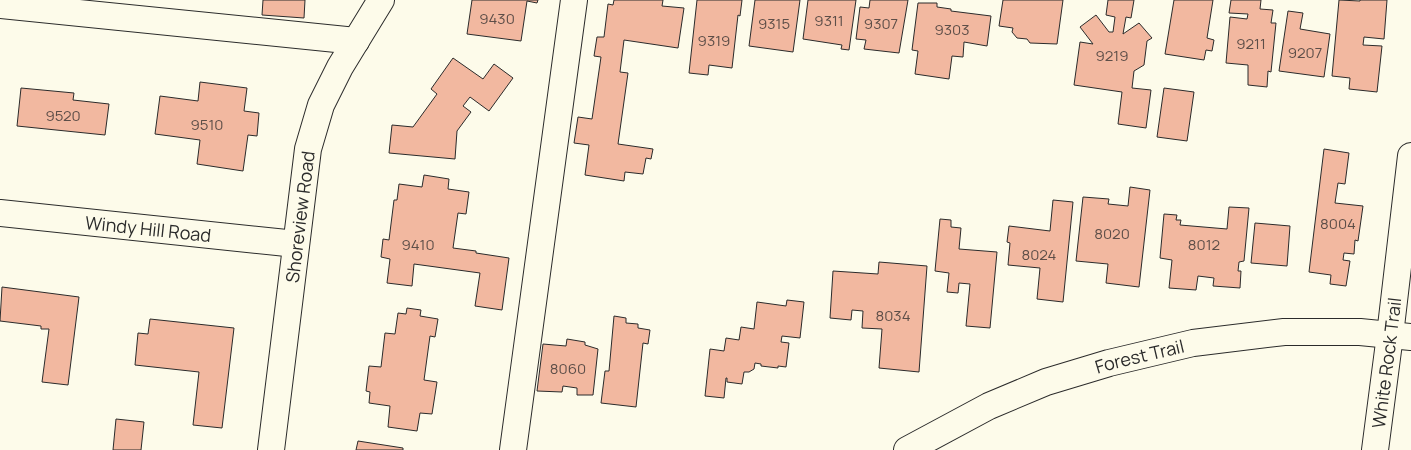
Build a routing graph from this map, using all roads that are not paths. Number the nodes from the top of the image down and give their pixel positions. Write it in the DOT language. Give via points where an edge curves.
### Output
graph roads {
  1 [pos="381,0"];
  2 [pos="574,0"];
  3 [pos="0,5"];
  4 [pos="356,41"];
  5 [pos="1411,156"];
  6 [pos="0,213"];
  7 [pos="296,244"];
  8 [pos="1401,336"];
  9 [pos="271,450"];
  10 [pos="513,450"];
  11 [pos="908,450"];
  12 [pos="1375,450"];
  1 -- 4 [label="street, Shoreview Road"];
  2 -- 10 [label="street"];
  3 -- 4 [label="street"];
  4 -- 7 [label="street, Shoreview Road" via="321,105 308,149"];
  5 -- 8 [label="street, White Rock Trail"];
  6 -- 7 [label="street, Windy Hill Road"];
  7 -- 9 [label="street, Shoreview Road"];
  8 -- 11 [label="street, Forest Trail" via="1360,332 1284,332 1193,343 1046,382 989,406"];
  8 -- 12 [label="street, White Rock Trail"];
}
